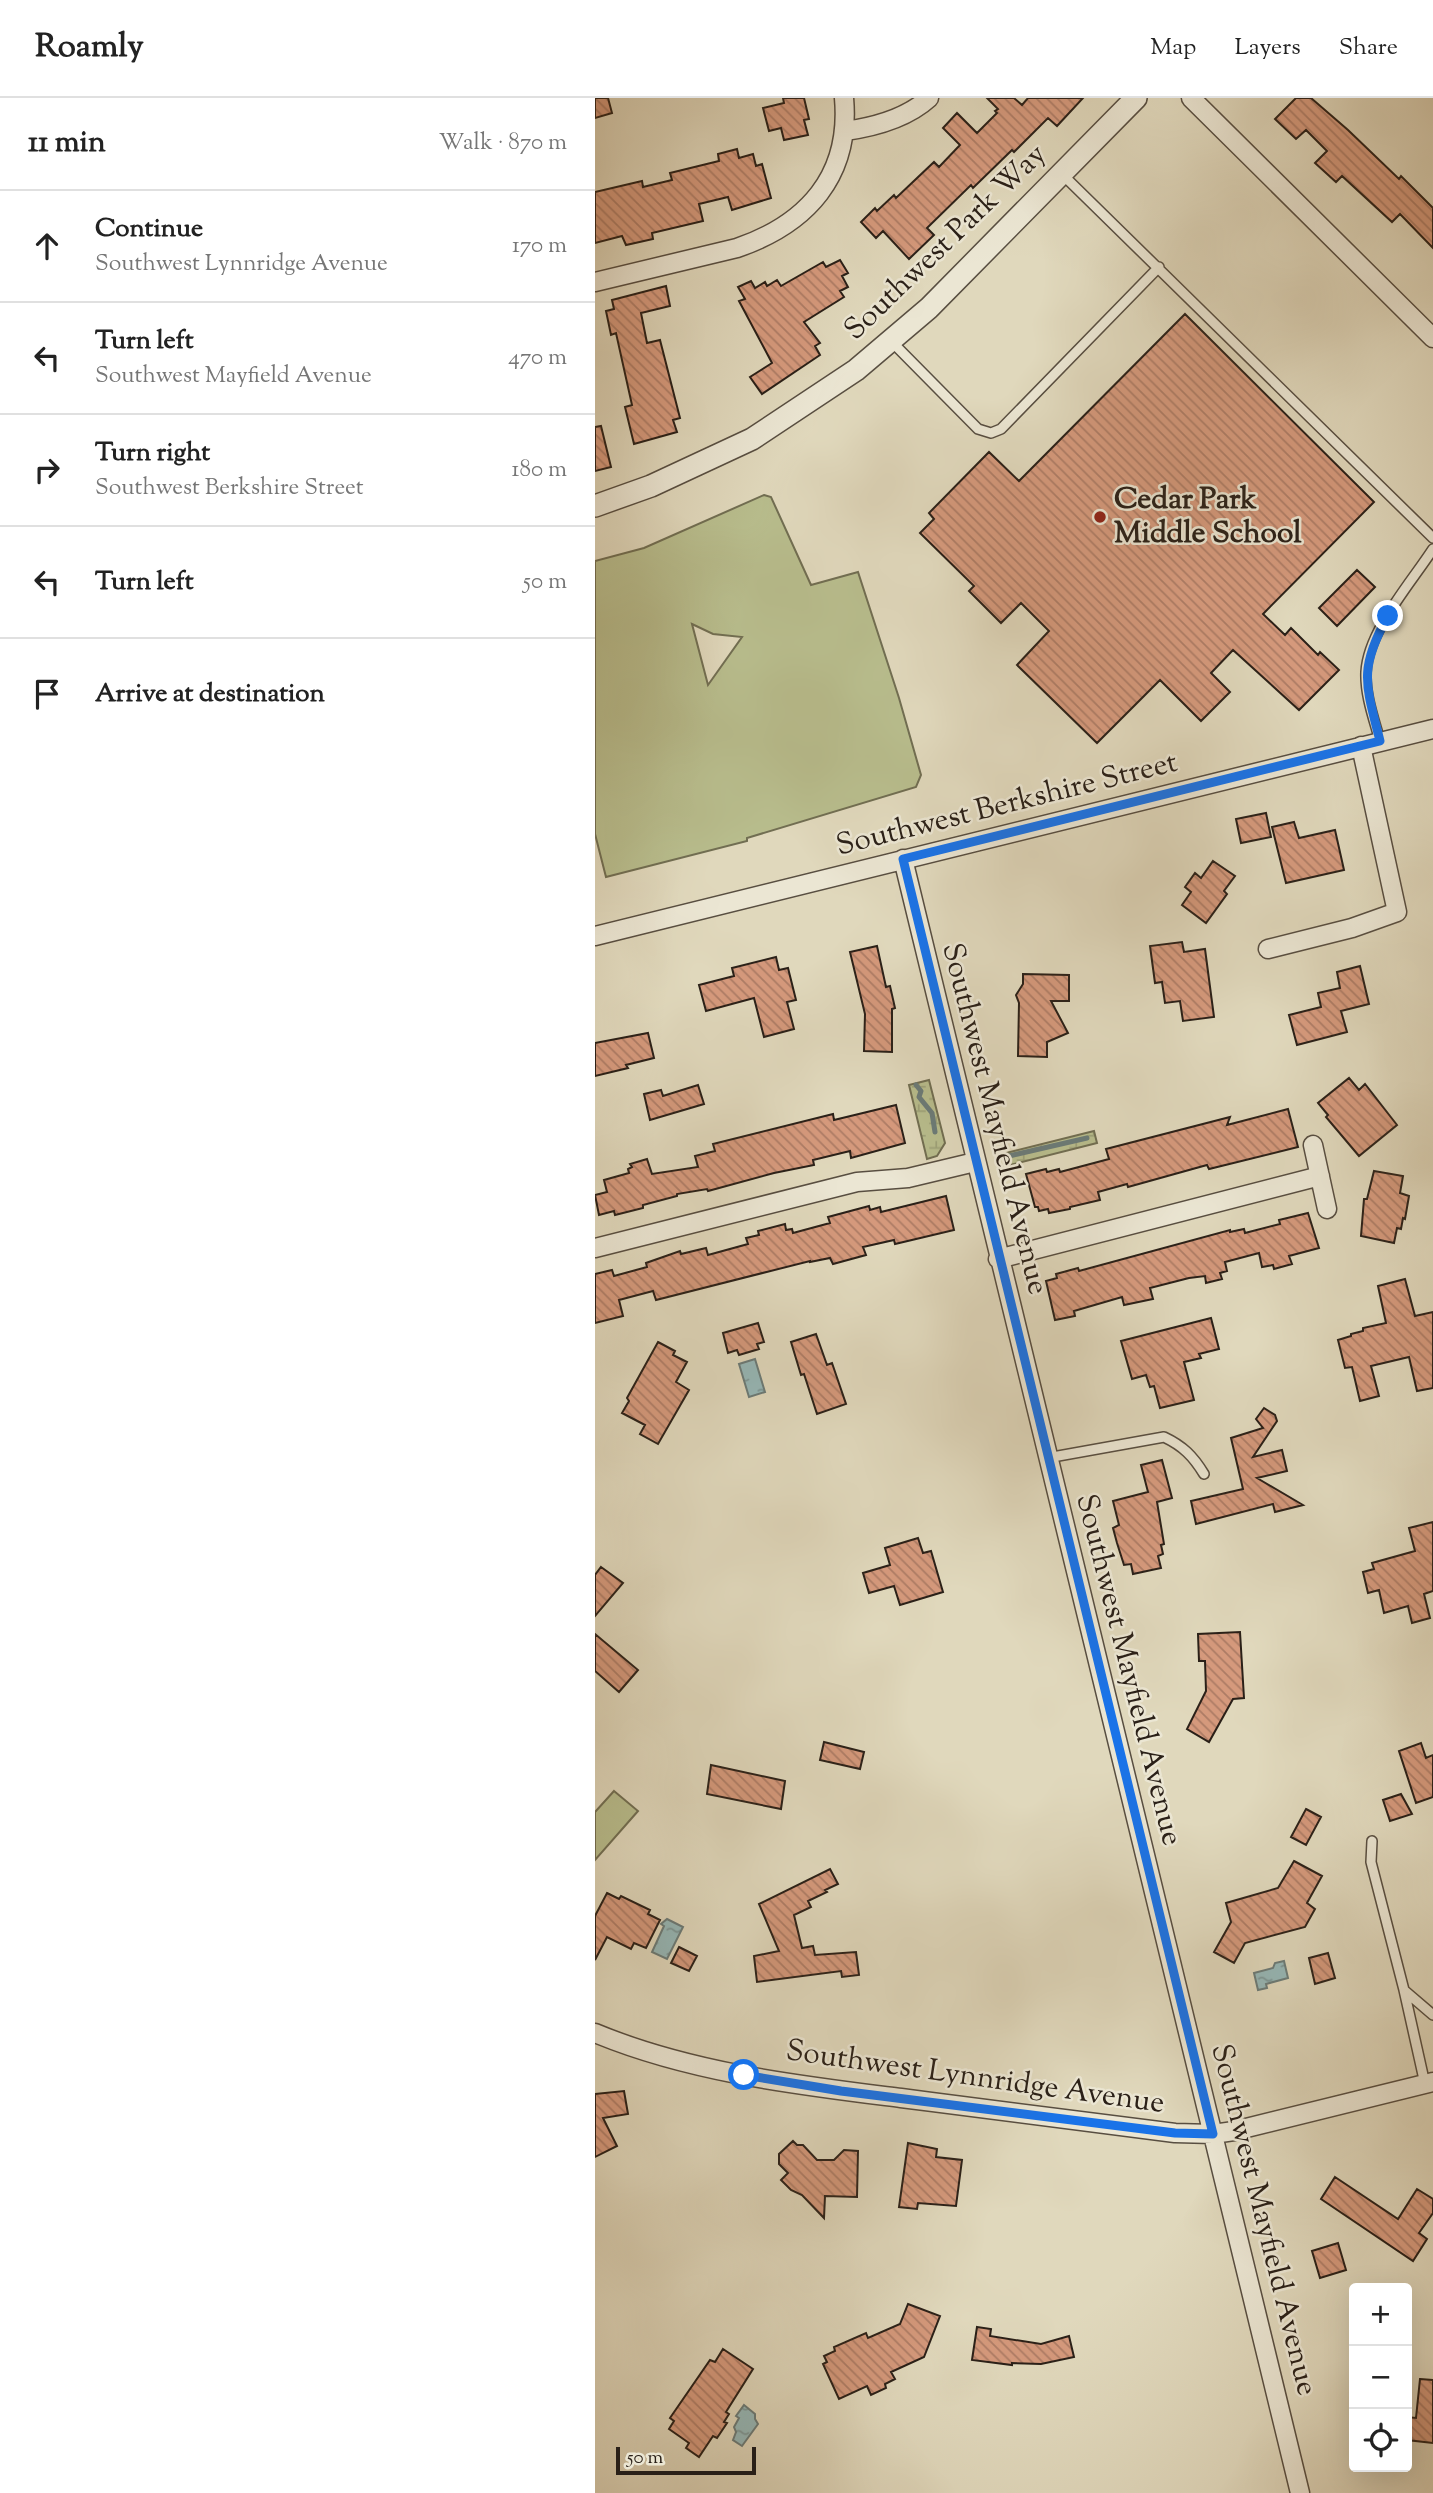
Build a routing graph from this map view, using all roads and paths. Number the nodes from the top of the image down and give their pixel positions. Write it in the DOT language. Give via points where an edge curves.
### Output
graph roads {
  1 [pos="844,98"];
  2 [pos="929,98"];
  3 [pos="1136,98"];
  4 [pos="1191,98"];
  5 [pos="845,131"];
  6 [pos="1062,173"];
  7 [pos="1159,267"];
  8 [pos="595,282"];
  9 [pos="1433,338"];
  10 [pos="891,342"];
  11 [pos="595,506"];
  12 [pos="1433,538"];
  13 [pos="1433,549"];
  14 [pos="1433,729"];
  15 [pos="1380,741"];
  16 [pos="1361,746"];
  17 [pos="903,859"];
  18 [pos="595,936"];
  19 [pos="1268,949"];
  20 [pos="1313,1145"];
  21 [pos="975,1162"];
  22 [pos="1320,1177"];
  23 [pos="1327,1209"];
  24 [pos="595,1248"];
  25 [pos="998,1259"];
  26 [pos="1047,1458"];
  27 [pos="1204,1474"];
  28 [pos="1372,1842"];
  29 [pos="1404,1990"];
  30 [pos="1433,2015"];
  31 [pos="595,2033"];
  32 [pos="1429,2083"];
  33 [pos="1213,2134"];
  34 [pos="1300,2493"];
  1 -- 5 [label="street"];
  2 -- 5 [label="street" via="871,127"];
  3 -- 6 [label="street, Southwest Park Way"];
  4 -- 9 [label="street"];
  5 -- 8 [label="street" via="825,185 806,210 783,228 737,248"];
  6 -- 7 [label="lane"];
  6 -- 10 [label="street, Southwest Park Way"];
  7 -- 10 [label="lane" via="1001,429 991,433 978,429"];
  7 -- 12 [label="lane"];
  10 -- 11 [label="street, Southwest Park Way" via="829,390 752,439 651,486"];
  13 -- 15 [label="lane" via="1370,652 1367,689"];
  14 -- 15 [label="street, Southwest Berkshire Street"];
  15 -- 16 [label="street, Southwest Berkshire Street"];
  16 -- 17 [label="street, Southwest Berkshire Street"];
  16 -- 19 [label="street" via="1397,912"];
  17 -- 18 [label="street, Southwest Berkshire Street"];
  17 -- 21 [label="street, Southwest Mayfield Avenue"];
  20 -- 22 [label="street"];
  21 -- 24 [label="street" via="908,1178 857,1182"];
  21 -- 25 [label="street, Southwest Mayfield Avenue"];
  22 -- 23 [label="street"];
  22 -- 25 [label="street"];
  25 -- 26 [label="street, Southwest Mayfield Avenue"];
  26 -- 27 [label="lane" via="1164,1437 1192,1455"];
  26 -- 33 [label="street, Southwest Mayfield Avenue"];
  28 -- 29 [label="lane" via="1371,1862"];
  29 -- 30 [label="lane"];
  29 -- 32 [label="lane"];
  31 -- 33 [label="street, Southwest Lynnridge Avenue" via="710,2069 841,2091"];
  32 -- 33 [label="street, Southwest Lynnridge Avenue"];
  33 -- 34 [label="street, Southwest Mayfield Avenue"];
}
